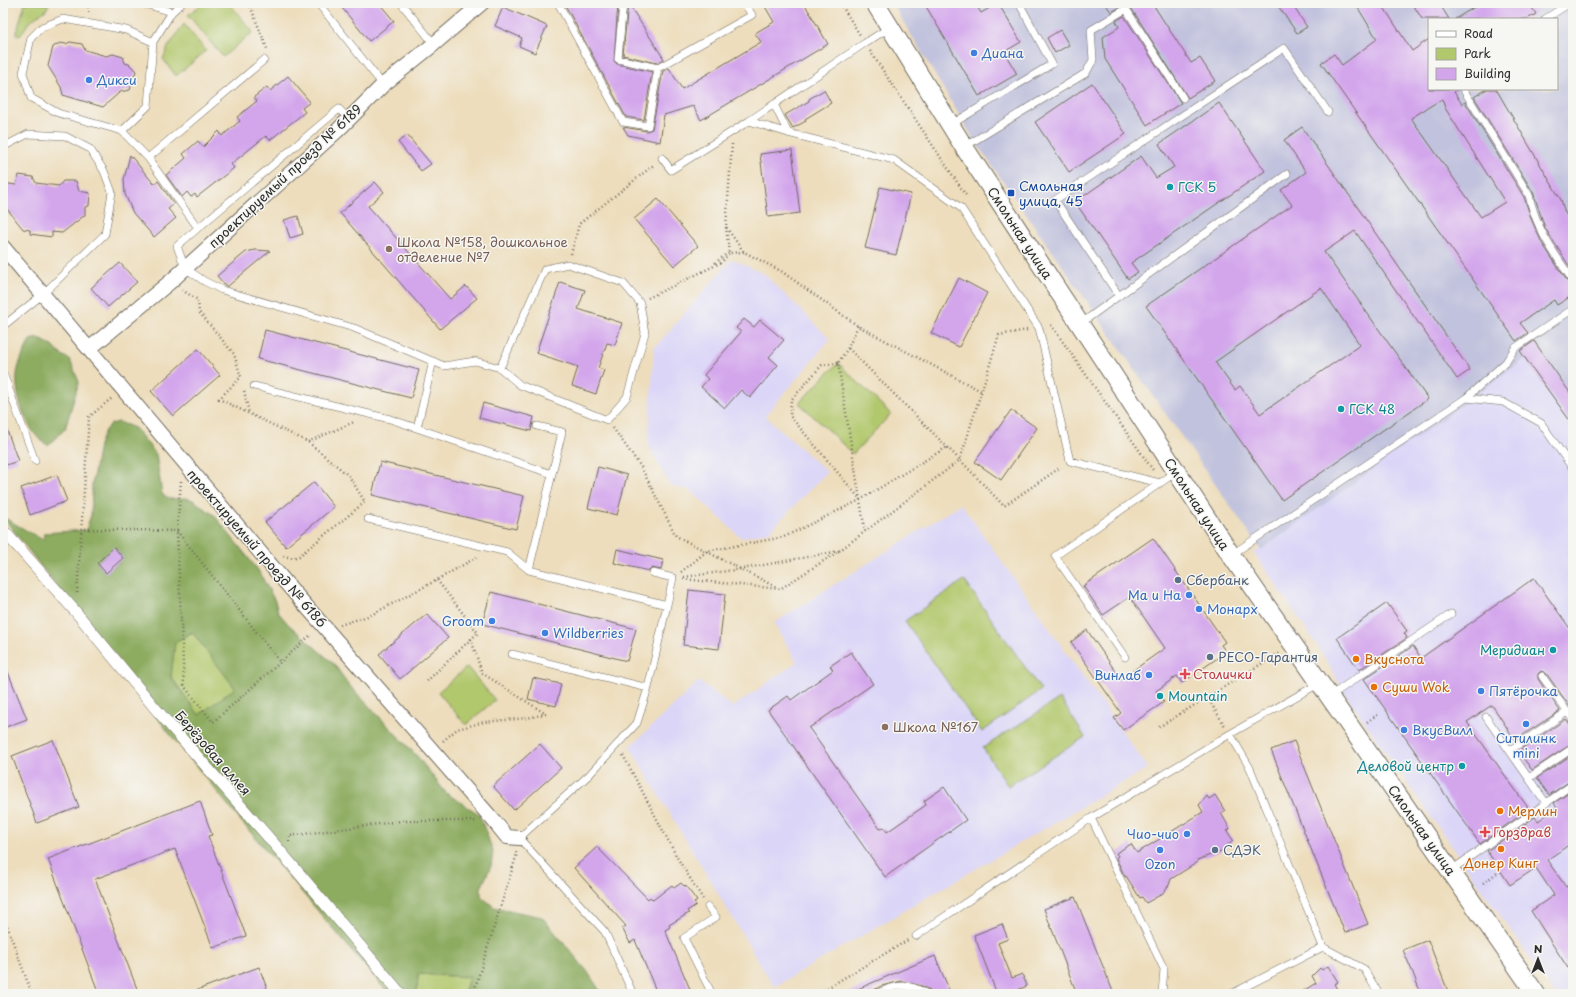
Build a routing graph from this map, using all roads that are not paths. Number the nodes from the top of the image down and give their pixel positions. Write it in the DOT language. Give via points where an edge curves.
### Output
graph roads {
  1 [pos="141,3"];
  2 [pos="182,3"];
  3 [pos="318,3"];
  4 [pos="401,3"];
  5 [pos="482,3"];
  6 [pos="558,3"];
  7 [pos="624,3"];
  8 [pos="744,3"];
  9 [pos="875,3"];
  10 [pos="1019,3"];
  11 [pos="1570,3"];
  12 [pos="172,12"];
  13 [pos="1548,18"];
  14 [pos="889,28"];
  15 [pos="153,42"];
  16 [pos="434,44"];
  17 [pos="264,60"];
  18 [pos="658,68"];
  19 [pos="383,85"];
  20 [pos="1464,90"];
  21 [pos="1183,98"];
  22 [pos="774,104"];
  23 [pos="1328,112"];
  24 [pos="349,119"];
  25 [pos="749,121"];
  26 [pos="950,125"];
  27 [pos="122,131"];
  28 [pos="788,133"];
  29 [pos="3,147"];
  30 [pos="964,147"];
  31 [pos="148,158"];
  32 [pos="662,158"];
  33 [pos="1287,174"];
  34 [pos="198,228"];
  35 [pos="3,247"];
  36 [pos="185,268"];
  37 [pos="1573,282"];
  38 [pos="42,295"];
  39 [pos="1119,296"];
  40 [pos="1573,309"];
  41 [pos="1080,324"];
  42 [pos="3,326"];
  43 [pos="89,349"];
  44 [pos="433,362"];
  45 [pos="500,368"];
  46 [pos="3,373"];
  47 [pos="254,386"];
  48 [pos="1466,398"];
  49 [pos="537,426"];
  50 [pos="417,428"];
  51 [pos="35,461"];
  52 [pos="1573,469"];
  53 [pos="1176,472"];
  54 [pos="552,474"];
  55 [pos="1160,483"];
  56 [pos="368,519"];
  57 [pos="3,530"];
  58 [pos="1231,555"];
  59 [pos="529,570"];
  60 [pos="653,573"];
  61 [pos="667,605"];
  62 [pos="1451,614"];
  63 [pos="512,654"];
  64 [pos="1125,657"];
  65 [pos="1542,676"];
  66 [pos="648,688"];
  67 [pos="1325,689"];
  68 [pos="1567,712"];
  69 [pos="1486,717"];
  70 [pos="1573,720"];
  71 [pos="1230,734"];
  72 [pos="1573,748"];
  73 [pos="1510,750"];
  74 [pos="1529,778"];
  75 [pos="1573,784"];
  76 [pos="1546,803"];
  77 [pos="1091,818"];
  78 [pos="513,838"];
  79 [pos="1450,871"];
  80 [pos="708,907"];
  81 [pos="916,936"];
  82 [pos="1323,947"];
  83 [pos="401,994"];
  84 [pos="633,994"];
  85 [pos="712,994"];
  86 [pos="877,994"];
  87 [pos="926,994"];
  88 [pos="1162,994"];
  89 [pos="1231,994"];
  90 [pos="1379,994"];
  91 [pos="1536,994"];
  1 -- 12 [label="lane"];
  2 -- 12 [label="lane"];
  3 -- 19 [label="lane"];
  4 -- 16 [label="lane"];
  5 -- 16 [label="street, проектируемый проезд № 6189"];
  6 -- 18 [label="lane" via="623,122 648,126"];
  7 -- 18 [label="lane" via="618,60"];
  8 -- 18 [label="lane" via="752,15"];
  9 -- 14 [label="street, Смольная улица"];
  10 -- 26 [label="lane" via="1052,64"];
  11 -- 13 [label="lane"];
  12 -- 15 [label="lane"];
  14 -- 22 [label="lane"];
  14 -- 26 [label="street, Смольная улица"];
  15 -- 27 [label="lane" via="148,106"];
  15 -- 27 [label="lane" via="126,30 63,19 42,26 31,38 23,73 31,98 58,114"];
  16 -- 19 [label="street, проектируемый проезд № 6189"];
  17 -- 31 [label="lane"];
  19 -- 24 [label="street, проектируемый проезд № 6189"];
  20 -- 37 [label="lane" via="1529,195 1546,242"];
  21 -- 30 [label="lane" via="1126,8 1091,30 1093,60 1086,73"];
  22 -- 25 [label="lane"];
  22 -- 28 [label="lane"];
  23 -- 39 [label="lane" via="1284,48 1055,200"];
  24 -- 34 [label="lane" via="339,109"];
  24 -- 36 [label="street, проектируемый проезд № 6189"];
  25 -- 28 [label="lane"];
  25 -- 32 [label="lane" via="671,170"];
  26 -- 30 [label="street, Смольная улица"];
  27 -- 31 [label="lane"];
  28 -- 55 [label="lane" via="894,160 961,208 1039,328 1070,461"];
  29 -- 38 [label="lane" via="28,134 65,136 90,149 104,171 112,192 105,234"];
  30 -- 41 [label="street, Смольная улица"];
  31 -- 34 [label="lane"];
  33 -- 39 [label="lane"];
  34 -- 36 [label="lane" via="178,246"];
  35 -- 38 [label="street, проектируемый проезд № 6186"];
  36 -- 43 [label="street, проектируемый проезд № 6189"];
  36 -- 44 [label="lane" via="222,290 354,328"];
  38 -- 42 [label="lane"];
  38 -- 43 [label="street, проектируемый проезд № 6186"];
  39 -- 41 [label="lane"];
  40 -- 48 [label="lane" via="1515,348 1506,362"];
  41 -- 53 [label="street, Смольная улица"];
  43 -- 78 [label="street, проектируемый проезд № 6186" via="324,627 494,821"];
  44 -- 45 [label="lane" via="444,366 475,362"];
  44 -- 50 [label="lane"];
  45 -- 45 [label="lane" via="544,269 568,264 623,283 640,303 645,333 627,397 607,420 520,385"];
  46 -- 51 [label="lane"];
  47 -- 50 [label="lane" via="371,414"];
  48 -- 52 [label="lane" via="1503,402 1541,423"];
  48 -- 58 [label="lane"];
  49 -- 54 [label="lane" via="562,432"];
  50 -- 54 [label="lane"];
  53 -- 55 [label="lane"];
  53 -- 58 [label="street, Смольная улица"];
  54 -- 59 [label="lane"];
  55 -- 64 [label="lane" via="1055,556"];
  56 -- 59 [label="lane" via="508,552"];
  57 -- 83 [label="street, Берёзовая аллея"];
  58 -- 67 [label="street, Смольная улица"];
  59 -- 61 [label="lane"];
  60 -- 61 [label="lane" via="673,578"];
  61 -- 66 [label="lane"];
  62 -- 67 [label="lane"];
  63 -- 66 [label="lane"];
  65 -- 68 [label="lane"];
  66 -- 78 [label="lane" via="637,723 589,775"];
  67 -- 71 [label="lane"];
  67 -- 79 [label="street, Смольная улица"];
  68 -- 70 [label="lane"];
  68 -- 73 [label="lane"];
  69 -- 73 [label="lane"];
  71 -- 77 [label="lane"];
  71 -- 82 [label="lane" via="1250,768"];
  72 -- 74 [label="lane"];
  73 -- 74 [label="lane"];
  74 -- 76 [label="lane"];
  75 -- 76 [label="lane"];
  76 -- 79 [label="lane"];
  77 -- 81 [label="lane"];
  77 -- 88 [label="lane" via="1164,969"];
  78 -- 84 [label="lane" via="605,932"];
  79 -- 91 [label="street, Смольная улица"];
  80 -- 85 [label="lane" via="716,917 684,938"];
  82 -- 89 [label="lane"];
  82 -- 90 [label="lane" via="1364,969"];
  86 -- 87 [label="lane" via="889,987 901,985 919,989"];
}
